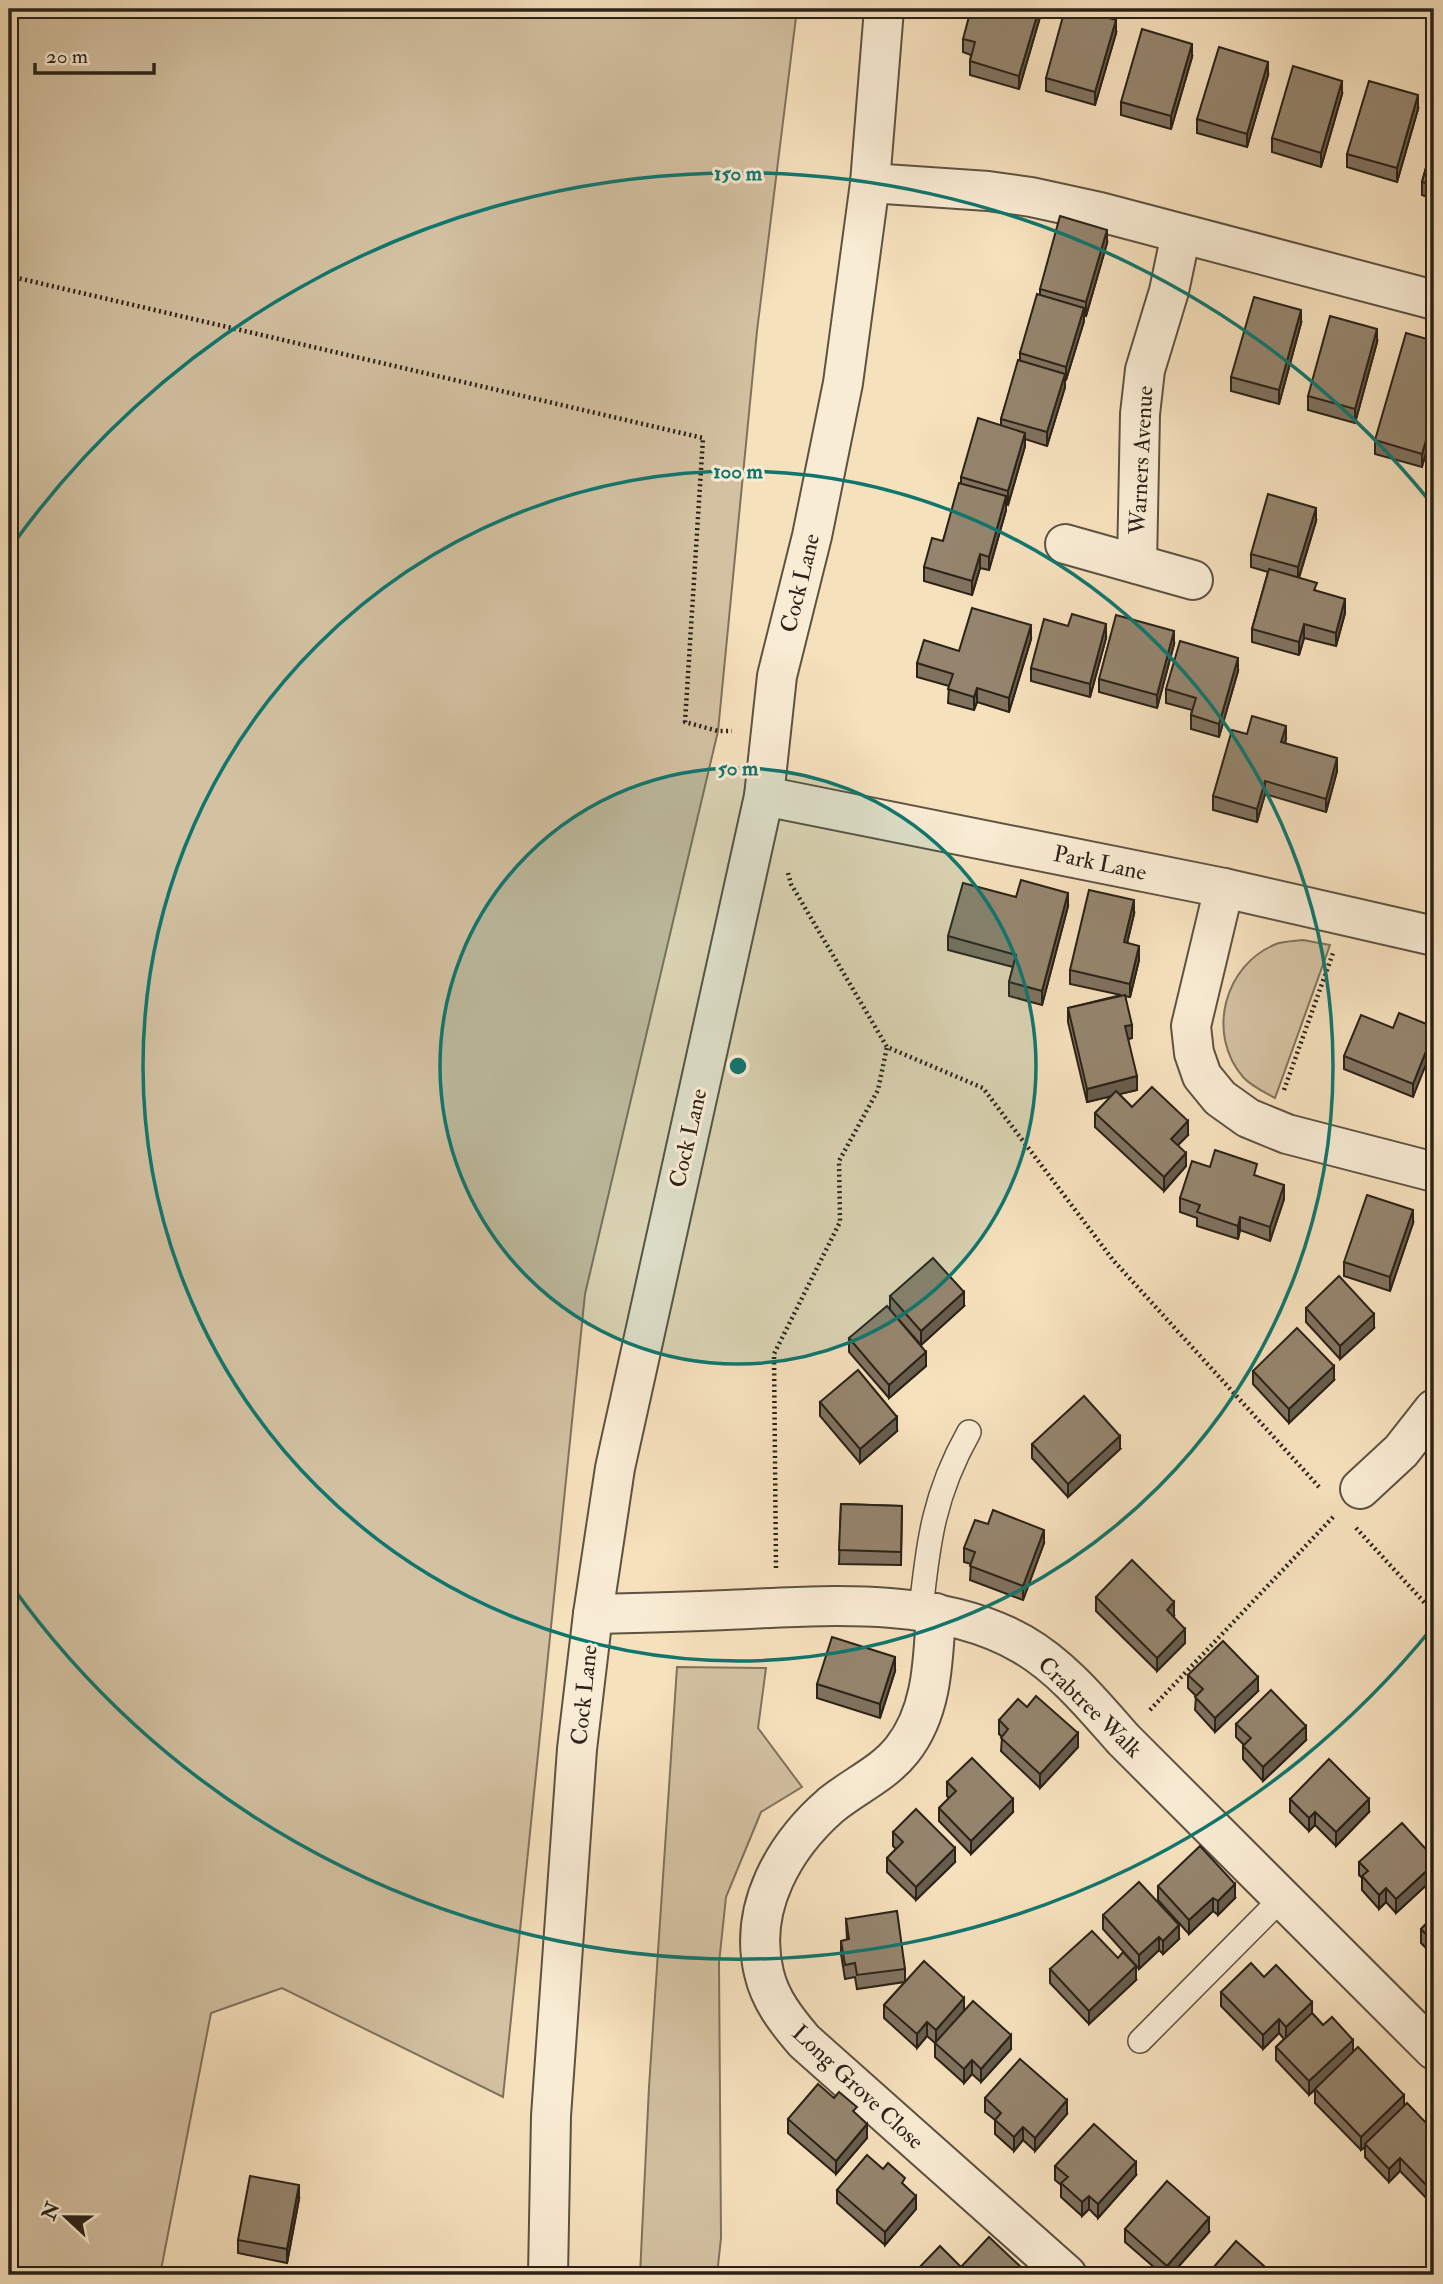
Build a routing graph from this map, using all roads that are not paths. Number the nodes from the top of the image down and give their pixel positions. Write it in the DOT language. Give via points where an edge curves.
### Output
graph roads {
  1 [pos="884,9"];
  2 [pos="870,183"];
  3 [pos="1181,234"];
  4 [pos="1434,299"];
  5 [pos="1065,544"];
  6 [pos="1137,564"];
  7 [pos="1193,580"];
  8 [pos="764,796"];
  9 [pos="1224,888"];
  10 [pos="1434,936"];
  11 [pos="1434,1172"];
  12 [pos="1434,1409"];
  13 [pos="969,1432"];
  14 [pos="1350,1500"];
  15 [pos="929,1612"];
  16 [pos="593,1614"];
  17 [pos="1282,1898"];
  18 [pos="1140,2041"];
  19 [pos="1434,2050"];
  20 [pos="548,2275"];
  21 [pos="1067,2275"];
  1 -- 2 [label="street, Cock Lane"];
  2 -- 3 [label="street" via="1031,197"];
  2 -- 8 [label="street, Cock Lane" via="844,383 777,676"];
  3 -- 4 [label="street"];
  3 -- 6 [label="street, Warners Avenue" via="1145,370 1139,414"];
  5 -- 6 [label="street, Warners Avenue"];
  6 -- 7 [label="street, Warners Avenue"];
  8 -- 9 [label="street, Park Lane"];
  8 -- 16 [label="street, Cock Lane" via="615,1468"];
  9 -- 10 [label="street, Park Lane"];
  9 -- 11 [label="street" via="1191,1026 1202,1076 1220,1098 1248,1118 1286,1134"];
  12 -- 14 [label="street" via="1401,1451"];
  13 -- 15 [label="lane" via="952,1462 932,1522"];
  15 -- 16 [label="street, Crabtree Walk" via="841,1607"];
  15 -- 17 [label="street, Crabtree Walk" via="984,1625 1024,1645 1069,1682"];
  15 -- 21 [label="street, Long Grove Close" via="932,1684 919,1720 903,1750 833,1804 782,1861 761,1920 764,1974 779,2010 804,2041"];
  16 -- 20 [label="street, Cock Lane" via="577,1749 551,2116"];
  17 -- 18 [label="lane"];
  17 -- 19 [label="street, Crabtree Walk"];
}
